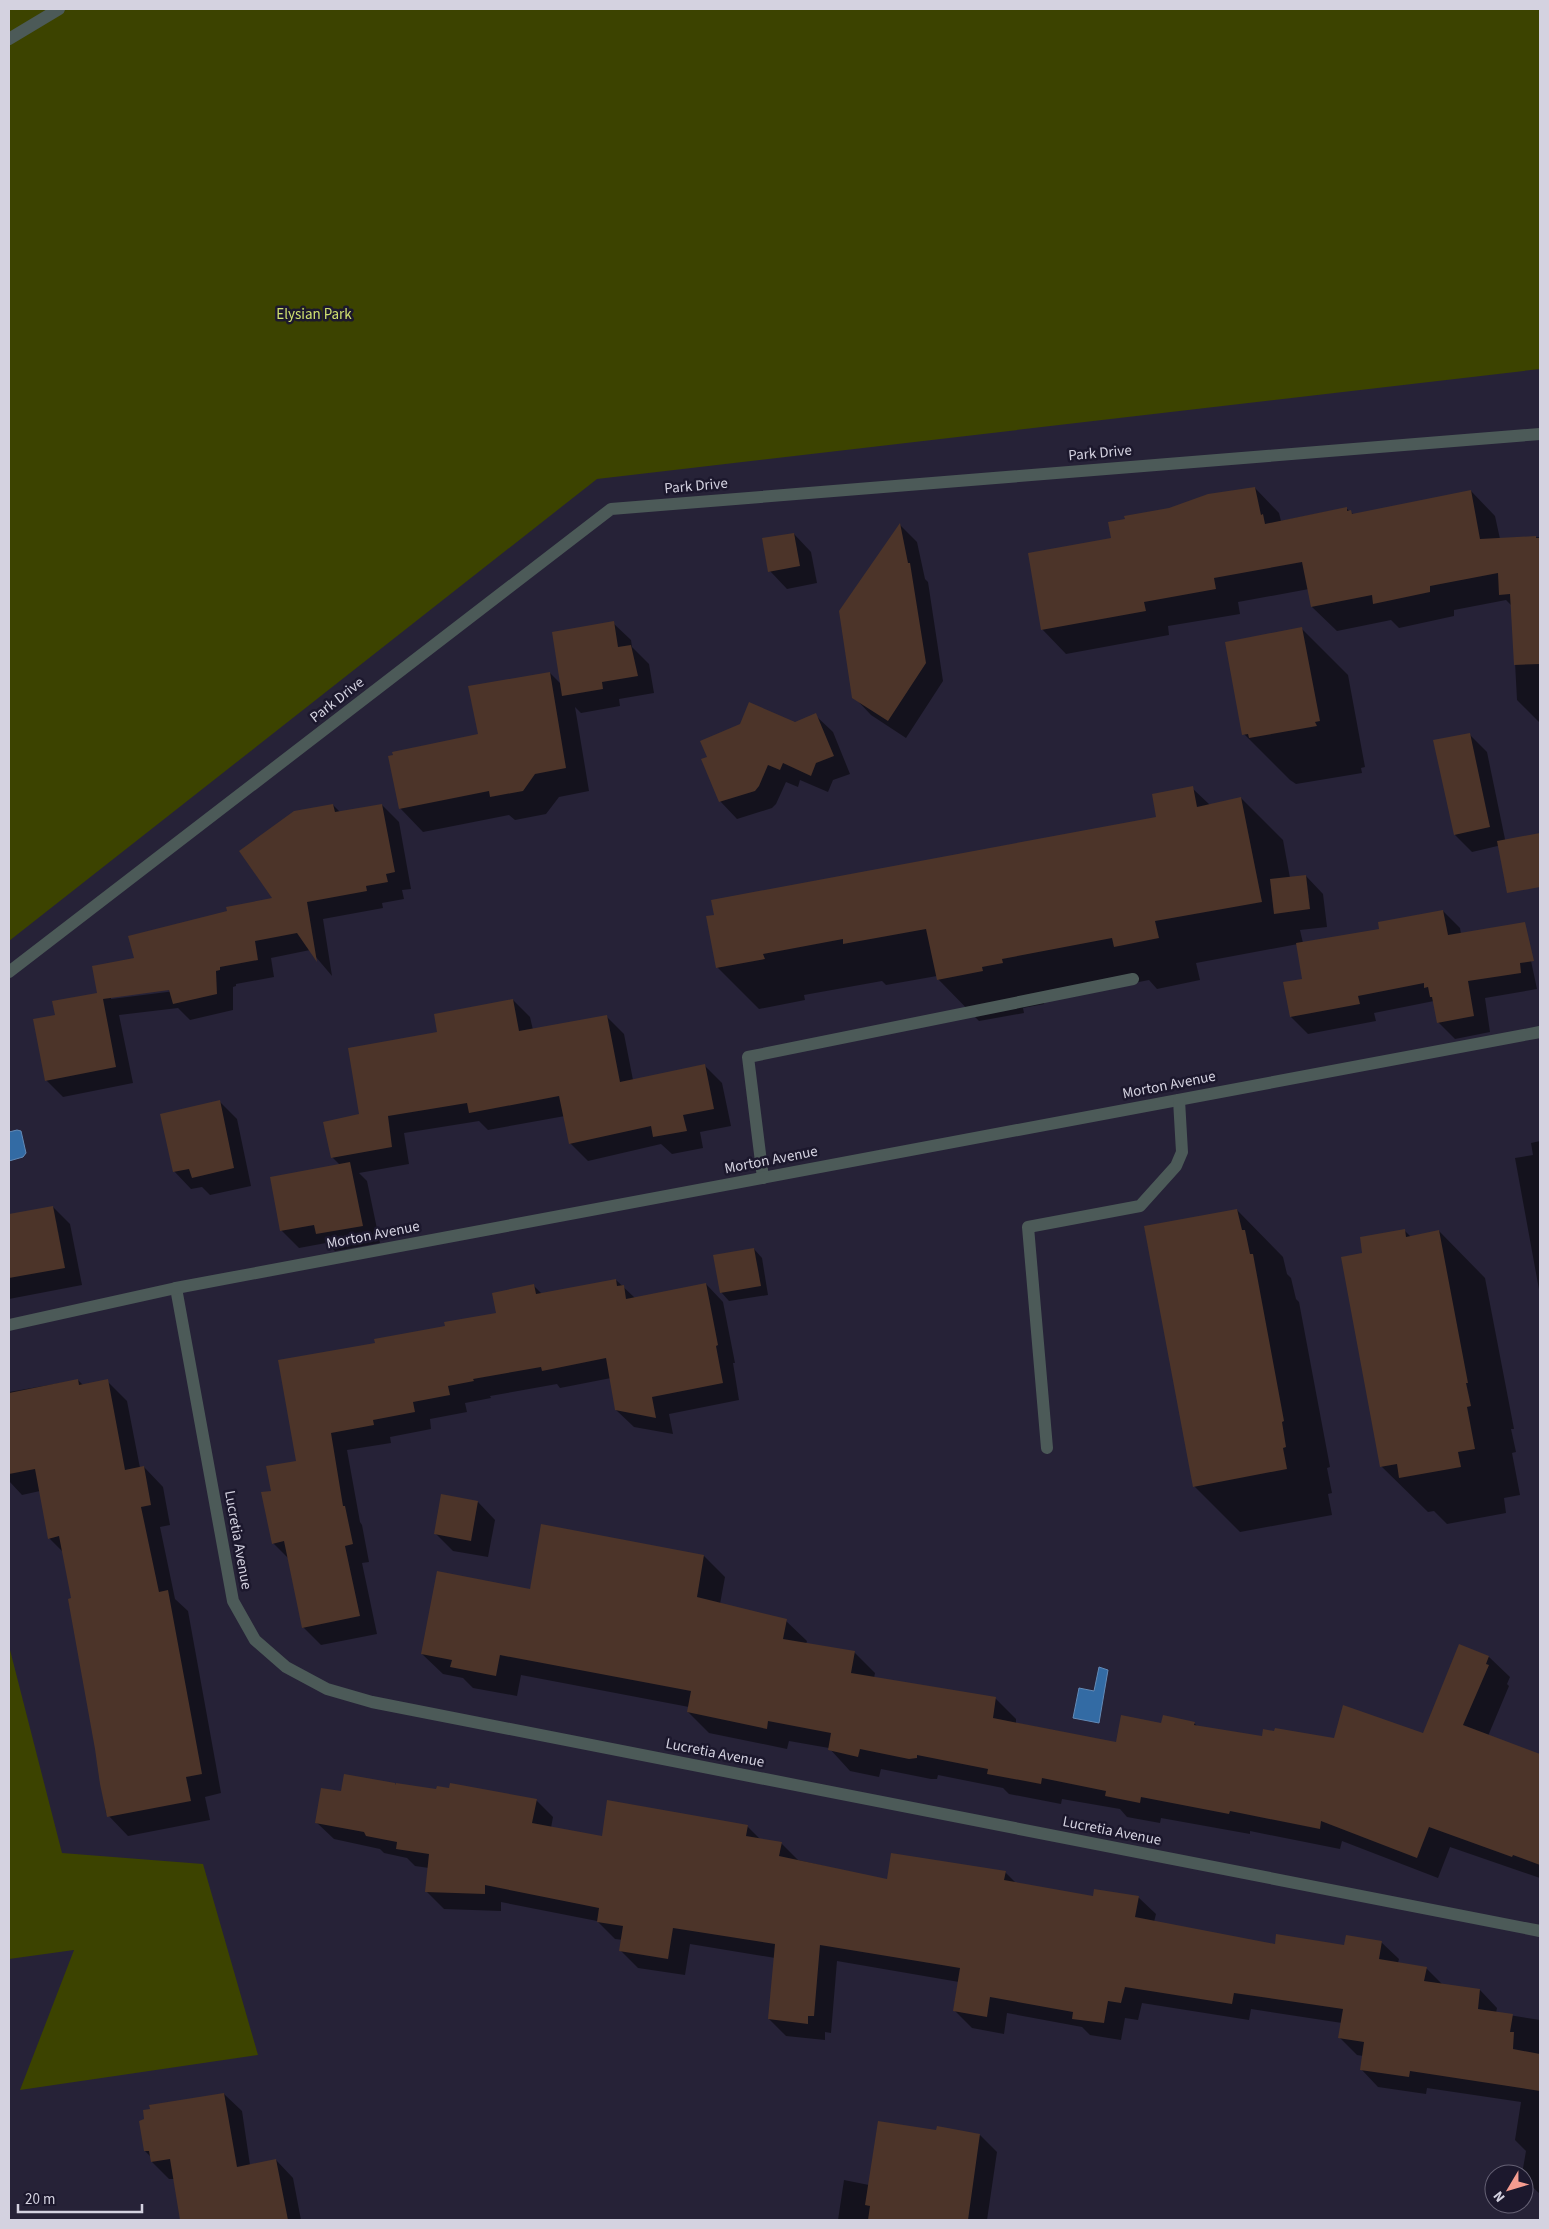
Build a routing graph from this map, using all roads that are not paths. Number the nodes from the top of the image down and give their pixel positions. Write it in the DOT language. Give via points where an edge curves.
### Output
graph roads {
  1 [pos="59,9"];
  2 [pos="9,39"];
  3 [pos="1540,434"];
  4 [pos="9,972"];
  5 [pos="1133,979"];
  6 [pos="1540,1032"];
  7 [pos="1179,1100"];
  8 [pos="764,1178"];
  9 [pos="176,1288"];
  10 [pos="9,1326"];
  11 [pos="1047,1448"];
  12 [pos="1540,1931"];
  1 -- 2 [label="street"];
  3 -- 4 [label="street, Park Drive" via="611,509"];
  5 -- 8 [label="street" via="748,1057"];
  6 -- 7 [label="street, Morton Avenue"];
  7 -- 8 [label="street, Morton Avenue"];
  7 -- 11 [label="street" via="1182,1152 1176,1166 1140,1206 1028,1227"];
  8 -- 9 [label="street, Morton Avenue"];
  9 -- 10 [label="street, Morton Avenue"];
  9 -- 12 [label="street, Lucretia Avenue" via="233,1602 255,1640 286,1667 327,1689 382,1704"];
}
